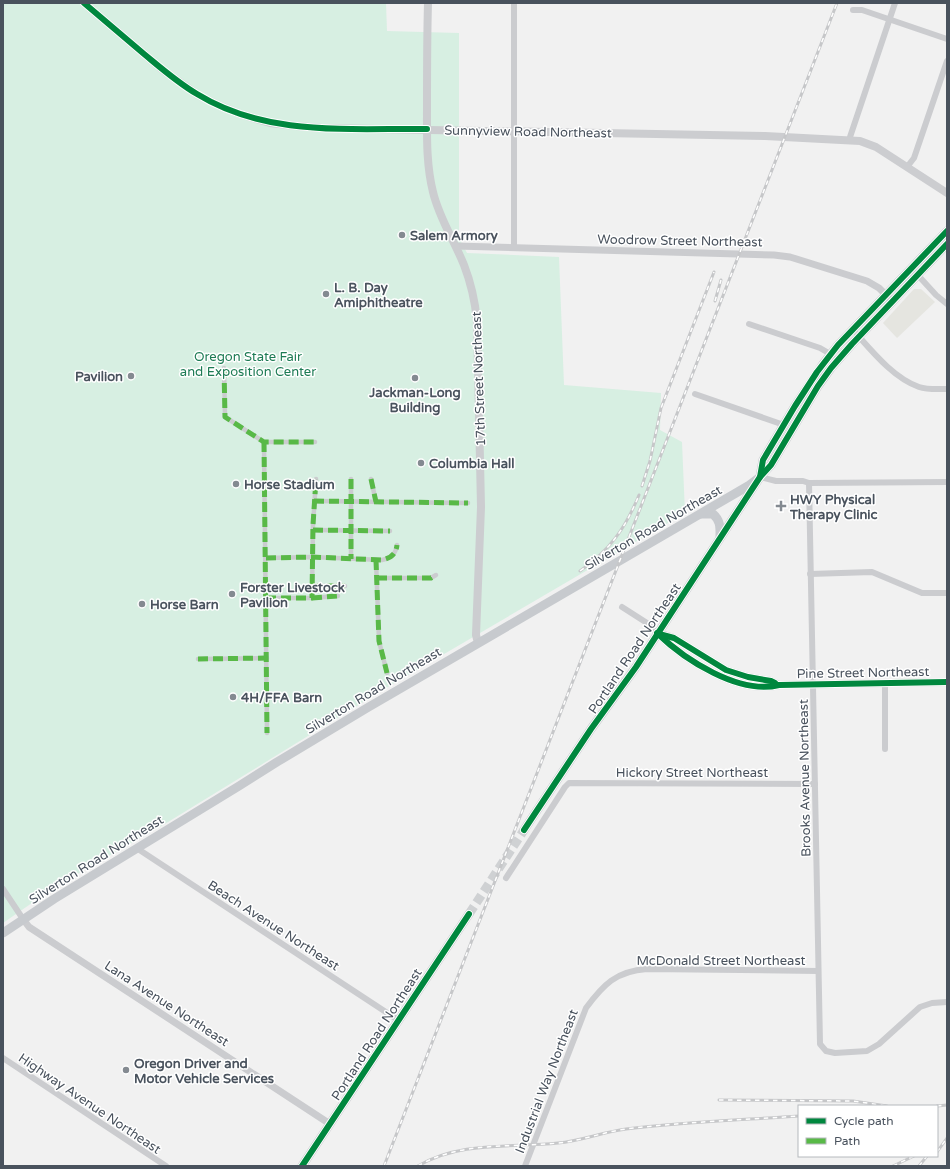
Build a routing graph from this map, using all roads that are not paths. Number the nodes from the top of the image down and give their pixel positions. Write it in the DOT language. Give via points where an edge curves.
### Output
graph roads {
  1 [pos="84,3"];
  2 [pos="428,3"];
  3 [pos="514,3"];
  4 [pos="895,3"];
  5 [pos="853,10"];
  6 [pos="890,19"];
  7 [pos="947,39"];
  8 [pos="947,61"];
  9 [pos="427,129"];
  10 [pos="514,131"];
  11 [pos="848,140"];
  12 [pos="908,167"];
  13 [pos="947,193"];
  14 [pos="947,231"];
  15 [pos="947,244"];
  16 [pos="456,246"];
  17 [pos="514,248"];
  18 [pos="914,271"];
  19 [pos="890,299"];
  20 [pos="947,304"];
  21 [pos="749,324"];
  22 [pos="856,333"];
  23 [pos="835,357"];
  24 [pos="224,368"];
  25 [pos="947,389"];
  26 [pos="695,394"];
  27 [pos="784,425"];
  28 [pos="264,442"];
  29 [pos="315,442"];
  30 [pos="760,477"];
  31 [pos="316,479"];
  32 [pos="351,479"];
  33 [pos="371,479"];
  34 [pos="947,482"];
  35 [pos="809,483"];
  36 [pos="314,501"];
  37 [pos="351,502"];
  38 [pos="376,502"];
  39 [pos="468,504"];
  40 [pos="700,514"];
  41 [pos="313,530"];
  42 [pos="351,530"];
  43 [pos="390,531"];
  44 [pos="720,538"];
  45 [pos="397,545"];
  46 [pos="312,557"];
  47 [pos="266,558"];
  48 [pos="351,560"];
  49 [pos="376,560"];
  50 [pos="810,574"];
  51 [pos="436,575"];
  52 [pos="377,578"];
  53 [pos="312,586"];
  54 [pos="345,586"];
  55 [pos="947,593"];
  56 [pos="338,596"];
  57 [pos="266,598"];
  58 [pos="312,598"];
  59 [pos="622,607"];
  60 [pos="657,633"];
  61 [pos="478,643"];
  62 [pos="267,658"];
  63 [pos="198,659"];
  64 [pos="387,673"];
  65 [pos="947,682"];
  66 [pos="885,683"];
  67 [pos="813,684"];
  68 [pos="267,733"];
  69 [pos="885,749"];
  70 [pos="815,784"];
  71 [pos="524,830"];
  72 [pos="138,849"];
  73 [pos="506,878"];
  74 [pos="3,889"];
  75 [pos="469,914"];
  76 [pos="23,919"];
  77 [pos="3,934"];
  78 [pos="818,971"];
  79 [pos="604,986"];
  80 [pos="947,1002"];
  81 [pos="398,1020"];
  82 [pos="3,1058"];
  83 [pos="330,1124"];
  84 [pos="166,1166"];
  85 [pos="302,1166"];
  86 [pos="524,1166"];
  1 -- 9 [label="main road, Sunnyview Road Northeast" via="179,82 198,95 240,114 270,123 296,126"];
  2 -- 9 [label="main road, 17th Street Northeast"];
  3 -- 10 [label="street"];
  4 -- 6 [label="street"];
  5 -- 6 [label="street" via="862,10"];
  6 -- 7 [label="street"];
  6 -- 11 [label="street"];
  8 -- 12 [label="street" via="914,158"];
  9 -- 10 [label="main road, Sunnyview Road Northeast"];
  9 -- 16 [label="main road, 17th Street Northeast" via="428,163 433,193 445,226"];
  10 -- 11 [label="main road, Sunnyview Road Northeast"];
  10 -- 17 [label="street"];
  11 -- 12 [label="main road, Sunnyview Road Northeast" via="876,147"];
  12 -- 13 [label="main road, Sunnyview Road Northeast"];
  14 -- 18 [label="main road"];
  15 -- 18 [label="main road"];
  16 -- 17 [label="street, Woodrow Street Northeast"];
  16 -- 61 [label="main road, 17th Street Northeast" via="469,278 477,321 481,507 476,635"];
  17 -- 19 [label="street, Woodrow Street Northeast" via="790,257 860,278 873,284"];
  18 -- 19 [label="main road"];
  18 -- 20 [label="street"];
  19 -- 22 [label="main road"];
  21 -- 23 [label="street" via="820,348"];
  22 -- 23 [label="main road"];
  22 -- 25 [label="street" via="889,368 909,382 931,390"];
  23 -- 27 [label="main road" via="810,383"];
  23 -- 30 [label="main road" via="771,465"];
  24 -- 28 [label="street" via="225,417"];
  26 -- 27 [label="street"];
  27 -- 30 [label="main road" via="763,460"];
  28 -- 29 [label="street"];
  28 -- 47 [label="street"];
  30 -- 35 [label="street" via="776,481"];
  30 -- 40 [label="main road, Silverton Road Northeast" via="743,490"];
  30 -- 44 [label="main road, Portland Road Northeast"];
  31 -- 36 [label="street"];
  32 -- 37 [label="street"];
  33 -- 38 [label="street"];
  34 -- 35 [label="street"];
  35 -- 50 [label="street, Brooks Avenue Northeast"];
  36 -- 37 [label="street"];
  36 -- 41 [label="street"];
  37 -- 38 [label="street"];
  37 -- 42 [label="street"];
  38 -- 39 [label="street"];
  40 -- 44 [label="main road" via="713,514 716,517 720,525"];
  40 -- 61 [label="main road, Silverton Road Northeast"];
  41 -- 42 [label="street"];
  41 -- 46 [label="street"];
  42 -- 43 [label="street"];
  42 -- 48 [label="street"];
  44 -- 60 [label="main road, Portland Road Northeast"];
  45 -- 49 [label="street" via="393,556"];
  46 -- 47 [label="street"];
  46 -- 48 [label="street"];
  46 -- 53 [label="street"];
  47 -- 57 [label="street"];
  48 -- 49 [label="street"];
  49 -- 52 [label="street"];
  50 -- 55 [label="street" via="872,572 922,593"];
  50 -- 67 [label="street, Brooks Avenue Northeast"];
  51 -- 52 [label="street" via="430,578"];
  52 -- 64 [label="street" via="379,642"];
  53 -- 54 [label="street"];
  53 -- 58 [label="street"];
  56 -- 58 [label="street"];
  57 -- 58 [label="street"];
  57 -- 62 [label="street"];
  59 -- 60 [label="street, Pine Street Northeast"];
  60 -- 67 [label="main road, Pine Street Northeast" via="670,645 709,670 739,683 771,687"];
  60 -- 71 [label="main road, Portland Road Northeast"];
  61 -- 72 [label="main road, Silverton Road Northeast" via="277,762"];
  62 -- 63 [label="street"];
  62 -- 68 [label="street"];
  65 -- 66 [label="main road, Pine Street Northeast"];
  66 -- 67 [label="main road, Pine Street Northeast"];
  66 -- 69 [label="street"];
  67 -- 70 [label="street, Brooks Avenue Northeast"];
  70 -- 73 [label="street, Hickory Street Northeast" via="569,783"];
  70 -- 78 [label="street, Brooks Avenue Northeast"];
  72 -- 76 [label="main road, Silverton Road Northeast"];
  72 -- 81 [label="street, Beach Avenue Northeast"];
  74 -- 76 [label="street, Lana Avenue Northeast"];
  75 -- 81 [label="main road, Portland Road Northeast"];
  76 -- 77 [label="main road, Silverton Road Northeast"];
  76 -- 83 [label="street, Lana Avenue Northeast" via="29,927"];
  78 -- 79 [label="street, McDonald Street Northeast" via="647,969 622,974"];
  78 -- 80 [label="street, Brooks Avenue Northeast" via="820,1044 826,1051 867,1051 879,1044 920,1007 932,1002"];
  79 -- 86 [label="street, Industrial Way Northeast" via="586,1008"];
  81 -- 83 [label="main road, Portland Road Northeast"];
  82 -- 84 [label="street, Highway Avenue Northeast"];
  83 -- 85 [label="main road, Portland Road Northeast"];
}
